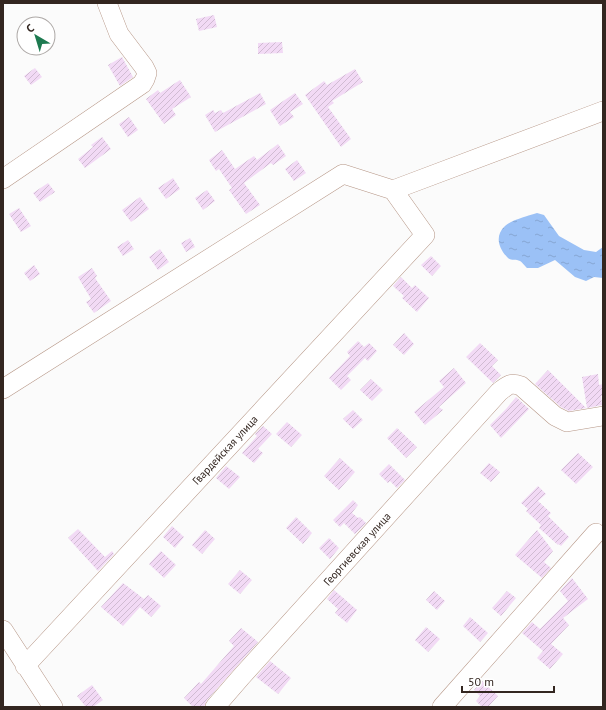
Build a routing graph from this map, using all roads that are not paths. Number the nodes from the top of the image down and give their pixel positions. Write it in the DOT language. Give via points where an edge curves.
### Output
graph roads {
  1 [pos="107,3"];
  2 [pos="603,111"];
  3 [pos="3,179"];
  4 [pos="393,190"];
  5 [pos="3,389"];
  6 [pos="603,416"];
  7 [pos="596,534"];
  8 [pos="3,630"];
  9 [pos="25,666"];
  10 [pos="54,707"];
  11 [pos="216,707"];
  12 [pos="442,707"];
  1 -- 3 [label="street" via="119,34 147,73 145,79 142,84"];
  2 -- 4 [label="street"];
  4 -- 5 [label="street" via="343,174"];
  4 -- 9 [label="street, Гвардейская улица" via="425,234"];
  6 -- 11 [label="street, Георгиевская улица" via="567,422 554,416 521,386 508,385 241,676"];
  7 -- 12 [label="street"];
  8 -- 9 [label="street"];
  9 -- 10 [label="street"];
}
